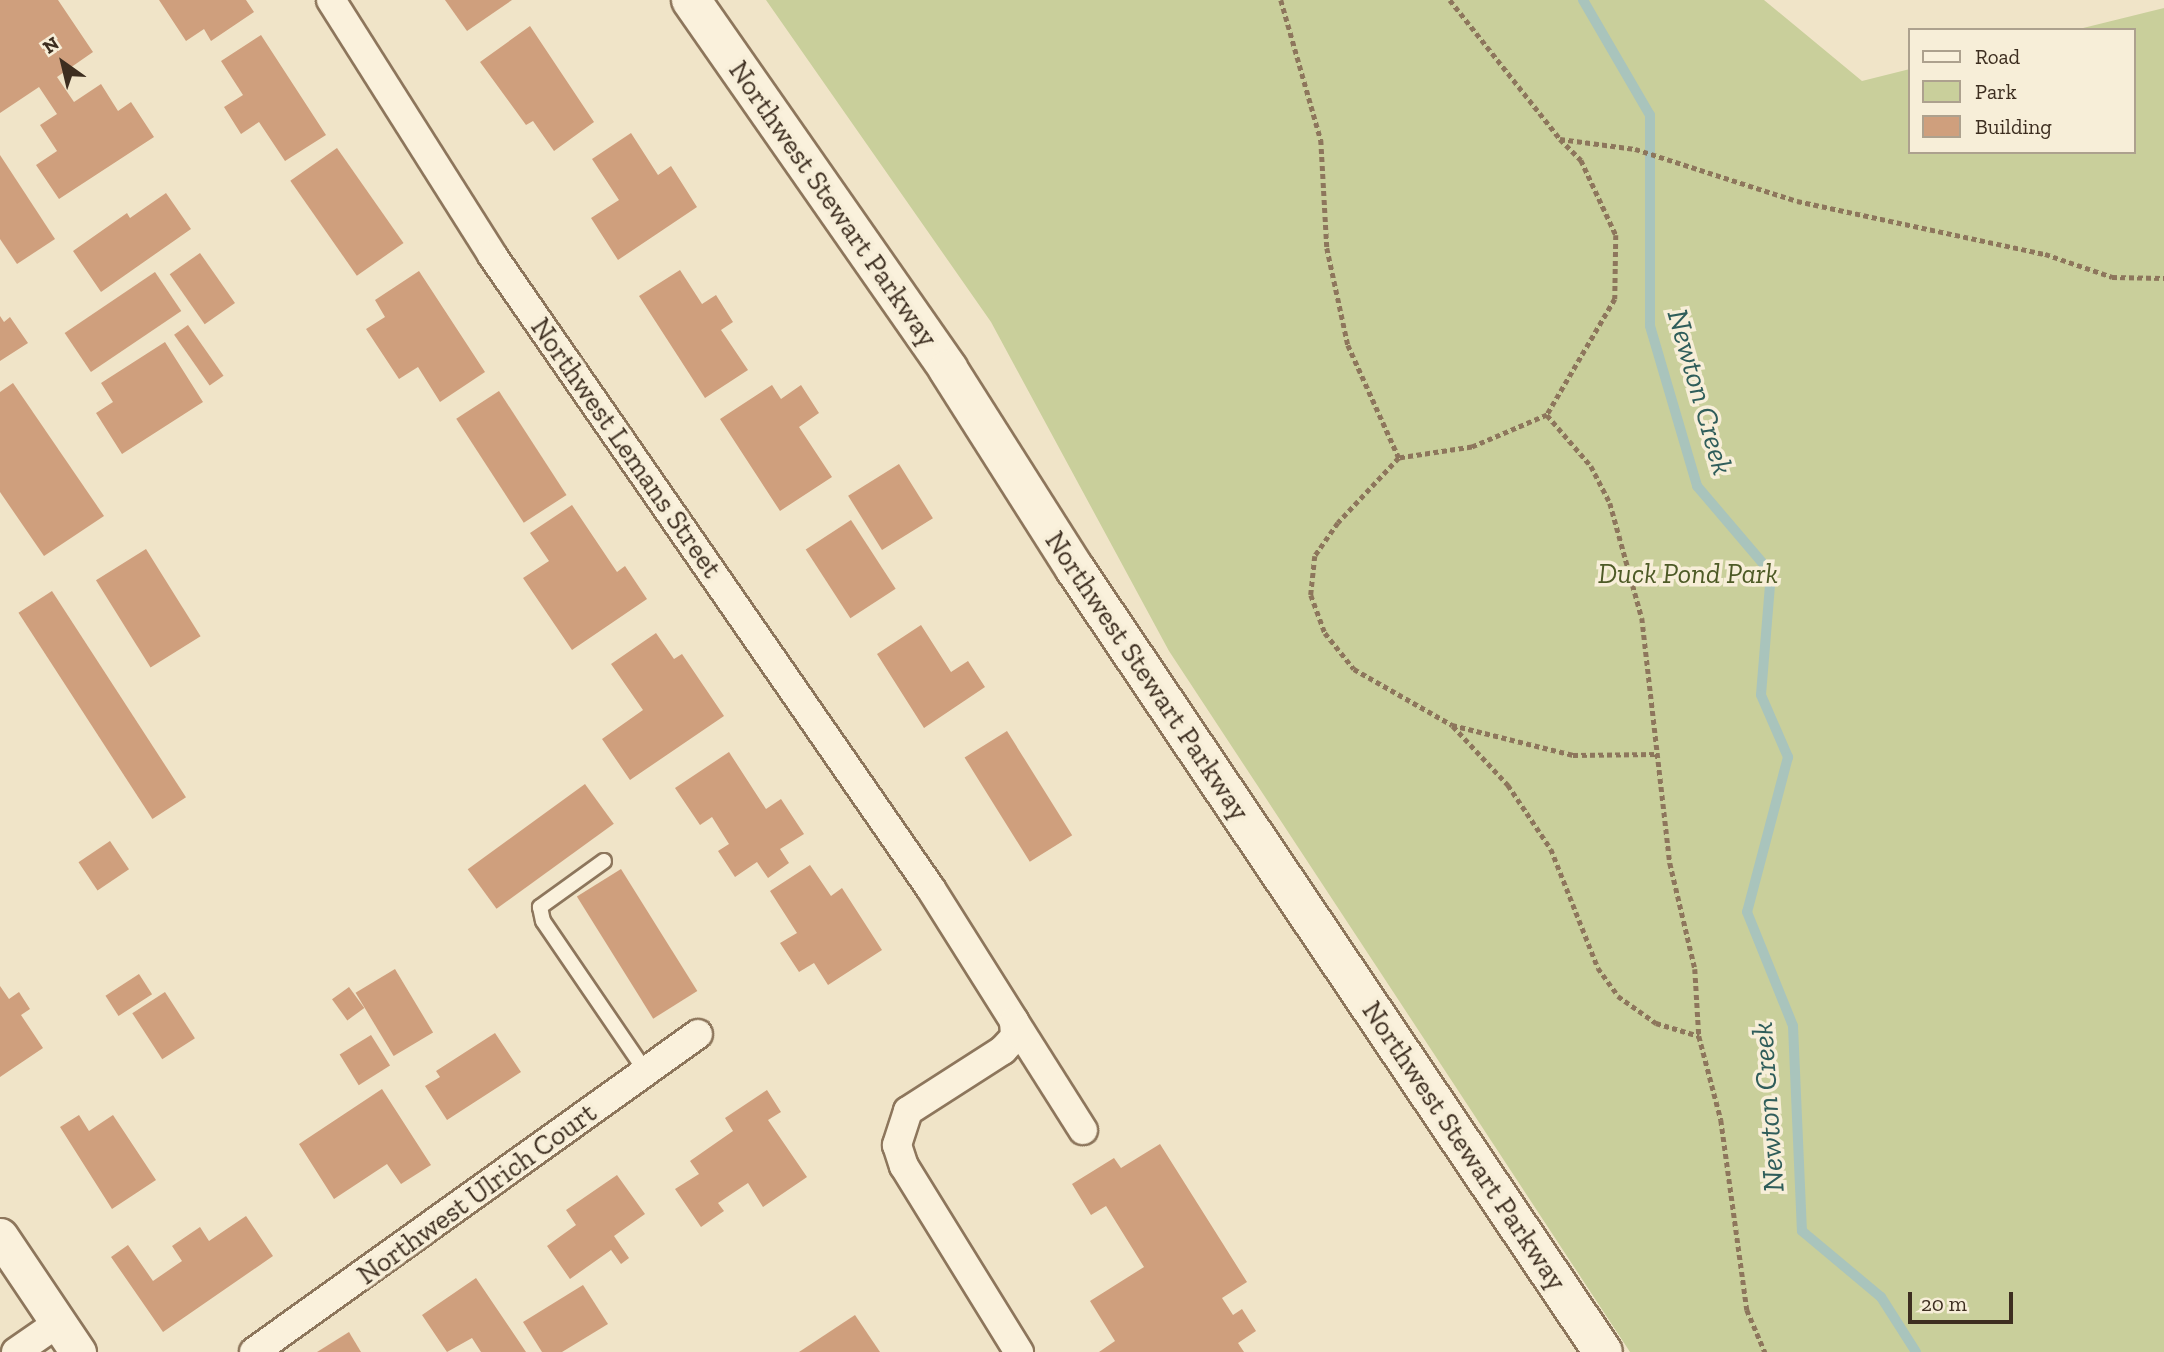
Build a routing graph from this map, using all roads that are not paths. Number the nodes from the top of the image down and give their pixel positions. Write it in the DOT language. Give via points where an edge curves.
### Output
graph roads {
  1 [pos="331,0"];
  2 [pos="691,0"];
  3 [pos="604,861"];
  4 [pos="1014,1021"];
  5 [pos="698,1034"];
  6 [pos="646,1072"];
  7 [pos="1083,1130"];
  8 [pos="0,1236"];
  9 [pos="58,1323"];
  10 [pos="16,1352"];
  11 [pos="78,1352"];
  12 [pos="254,1352"];
  13 [pos="1019,1352"];
  14 [pos="1603,1352"];
  1 -- 4 [label="street, Northwest Lemans Street" via="492,255 931,889"];
  2 -- 14 [label="main road, Northwest Stewart Parkway" via="948,369 1082,580"];
  3 -- 6 [label="lane" via="540,907 543,921"];
  4 -- 7 [label="street, Northwest Lemans Street"];
  4 -- 13 [label="street" via="1016,1037 1003,1050 908,1111 897,1145 904,1166"];
  5 -- 6 [label="street, Northwest Ulrich Court"];
  6 -- 12 [label="street, Northwest Ulrich Court"];
  8 -- 9 [label="street"];
  9 -- 10 [label="street"];
  9 -- 11 [label="street"];
}
